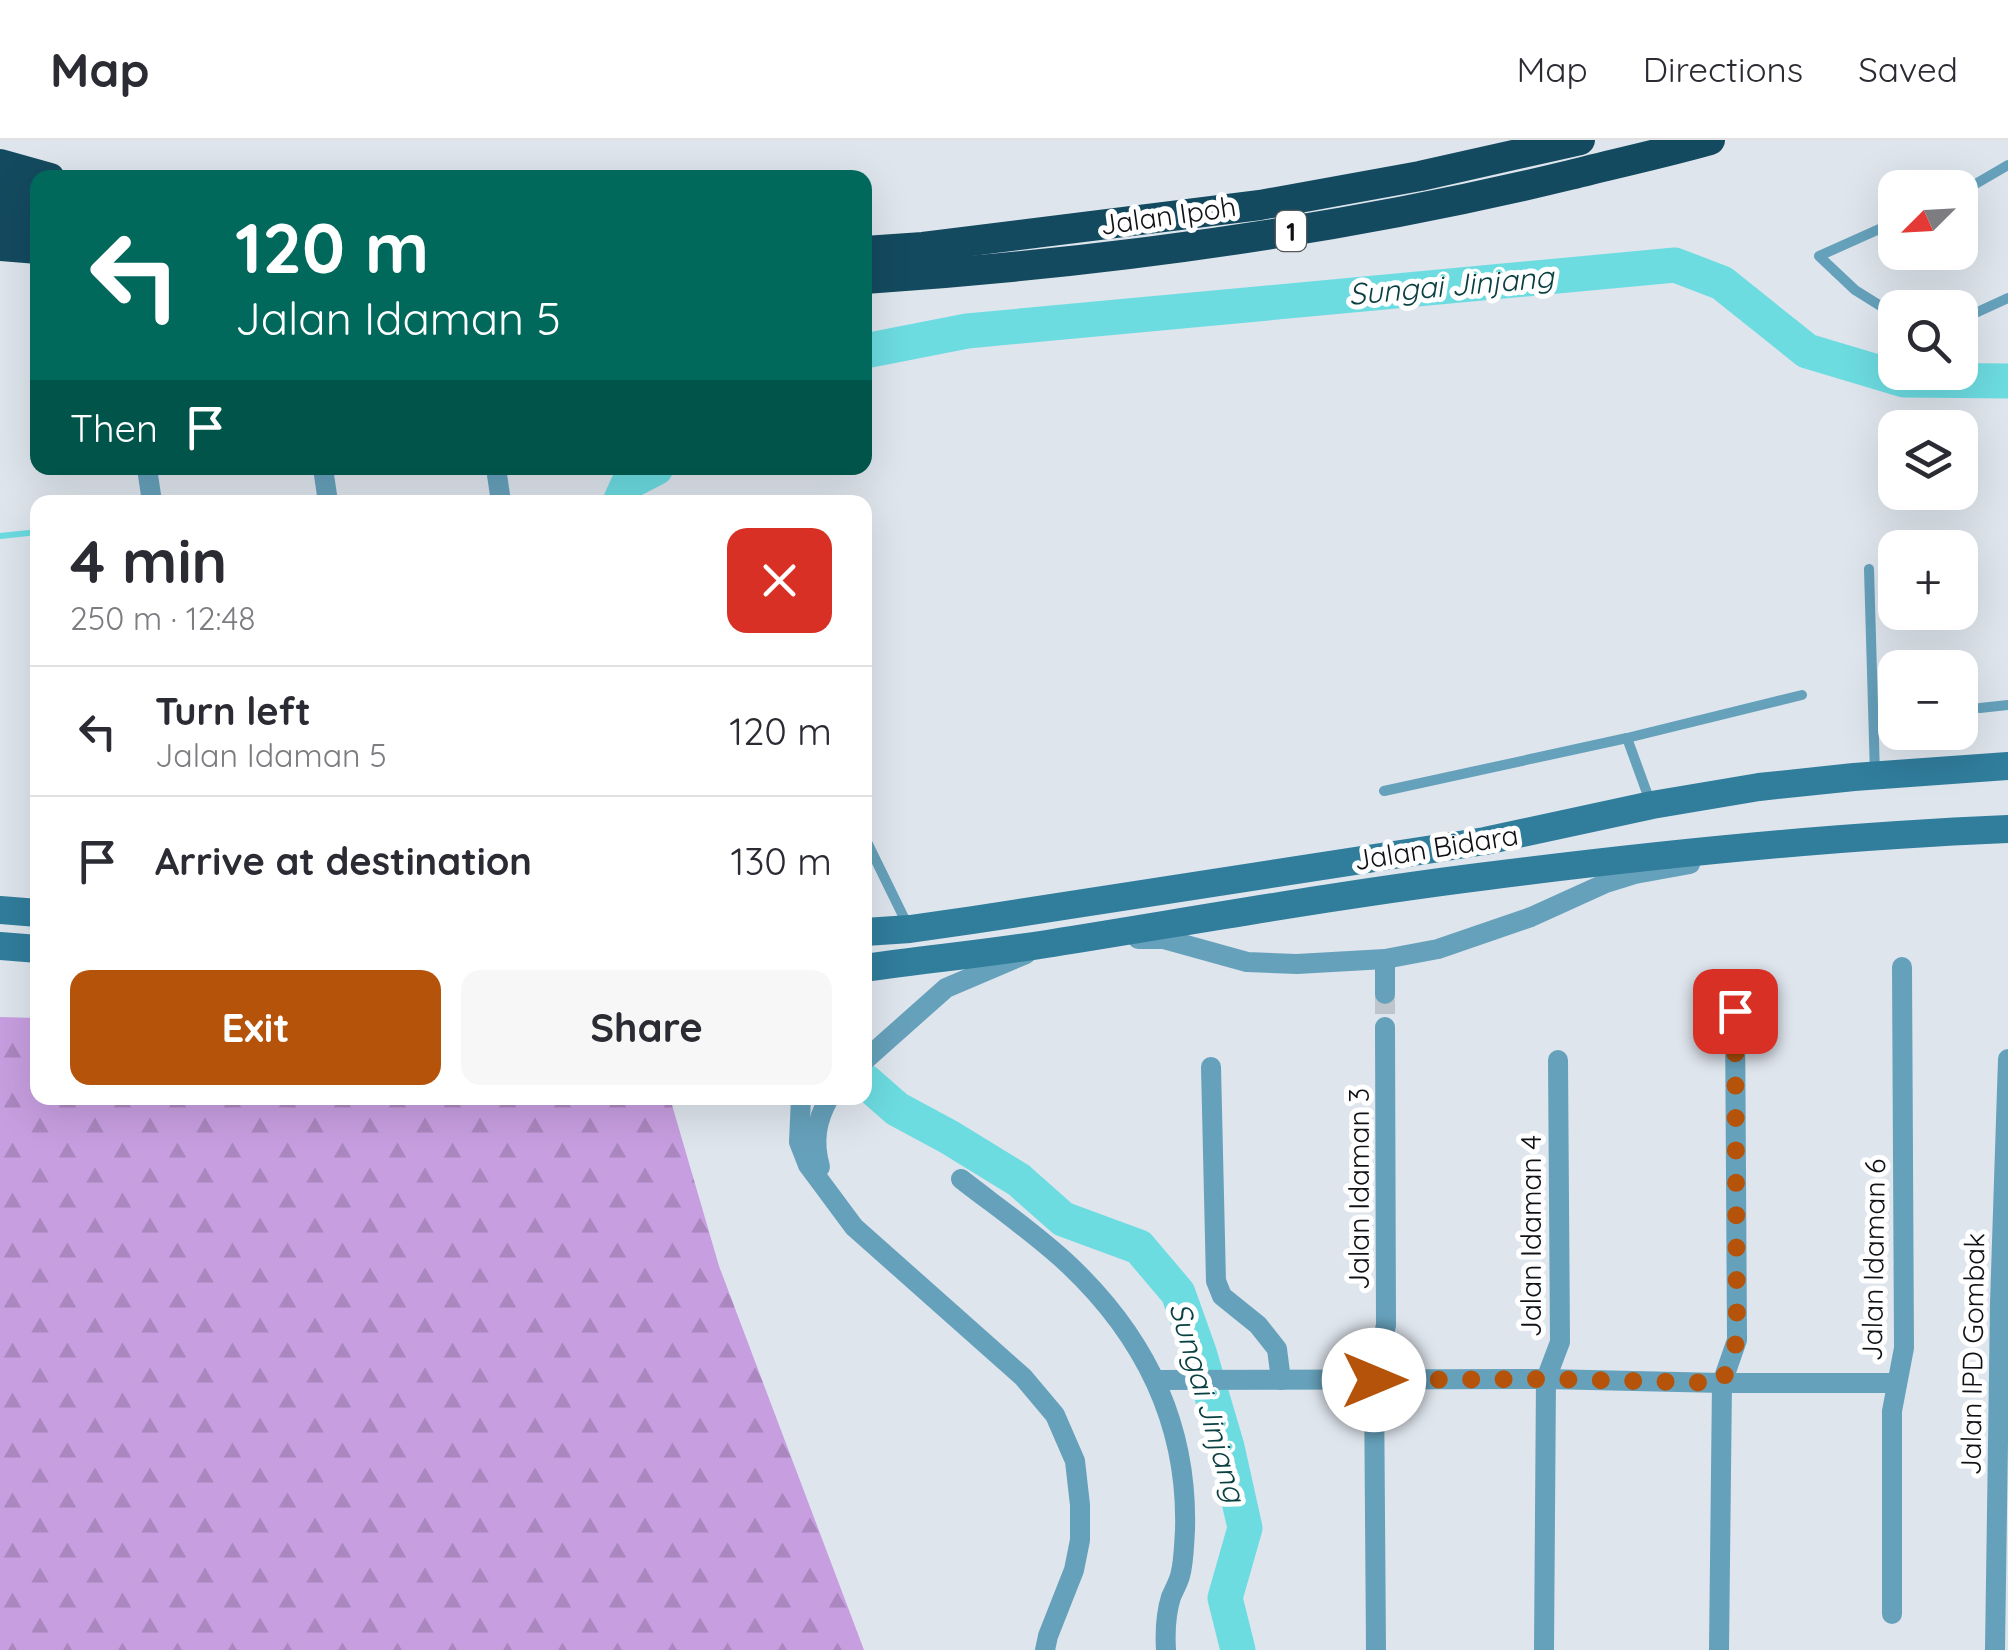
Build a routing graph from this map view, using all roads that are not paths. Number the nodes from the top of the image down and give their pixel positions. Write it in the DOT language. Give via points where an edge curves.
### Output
graph roads {
  1 [pos="1580,140"];
  2 [pos="1710,140"];
  3 [pos="0,164"];
  4 [pos="2008,165"];
  5 [pos="30,172"];
  6 [pos="1978,182"];
  7 [pos="0,191"];
  8 [pos="30,197"];
  9 [pos="0,220"];
  10 [pos="30,226"];
  11 [pos="1878,230"];
  12 [pos="0,246"];
  13 [pos="30,249"];
  14 [pos="872,250"];
  15 [pos="872,278"];
  16 [pos="2008,298"];
  17 [pos="1878,304"];
  18 [pos="1978,312"];
  19 [pos="1869,569"];
  20 [pos="1802,695"];
  21 [pos="2008,705"];
  22 [pos="1980,708"];
  23 [pos="1626,738"];
  24 [pos="2008,766"];
  25 [pos="1875,776"];
  26 [pos="1384,791"];
  27 [pos="1652,805"];
  28 [pos="2008,829"];
  29 [pos="1825,840"];
  30 [pos="872,852"];
  31 [pos="0,910"];
  32 [pos="30,913"];
  33 [pos="910,929"];
  34 [pos="872,932"];
  35 [pos="1050,943"];
  36 [pos="0,946"];
  37 [pos="30,948"];
  38 [pos="1385,958"];
  39 [pos="872,967"];
  40 [pos="1902,967"];
  41 [pos="1385,994"];
  42 [pos="1735,1011"];
  43 [pos="1386,1027"];
  44 [pos="872,1054"];
  45 [pos="1558,1060"];
  46 [pos="2008,1060"];
  47 [pos="1210,1067"];
  48 [pos="801,1105"];
  49 [pos="825,1105"];
  50 [pos="961,1178"];
  51 [pos="829,1196"];
  52 [pos="1546,1379"];
  53 [pos="1164,1380"];
  54 [pos="1281,1380"];
  55 [pos="1374,1380"];
  56 [pos="1722,1383"];
  57 [pos="1897,1383"];
  58 [pos="1892,1614"];
  59 [pos="1999,1639"];
  60 [pos="1045,1650"];
  61 [pos="1166,1650"];
  62 [pos="1376,1650"];
  63 [pos="1544,1650"];
  64 [pos="1719,1650"];
  1 -- 14 [label="highway, Jalan Ipoh / 1" via="1260,205"];
  2 -- 15 [label="highway, Jalan Ipoh / 1" via="1433,206 1266,235"];
  3 -- 5 [label="highway"];
  4 -- 6 [label="lane"];
  7 -- 8 [label="highway"];
  9 -- 10 [label="highway"];
  11 -- 17 [label="lane" via="1819,256"];
  12 -- 13 [label="highway"];
  16 -- 18 [label="lane"];
  19 -- 25 [label="lane"];
  20 -- 23 [label="lane"];
  21 -- 22 [label="lane"];
  23 -- 26 [label="lane"];
  23 -- 27 [label="lane"];
  24 -- 25 [label="main road, Jalan Bidara"];
  25 -- 27 [label="main road, Jalan Bidara"];
  27 -- 33 [label="main road, Jalan Bidara" via="1486,840"];
  28 -- 29 [label="main road, Jalan Bidara"];
  29 -- 35 [label="main road, Jalan Bidara" via="1484,876"];
  29 -- 38 [label="street" via="1635,874 1516,922"];
  30 -- 33 [label="lane"];
  31 -- 32 [label="main road"];
  33 -- 34 [label="main road, Jalan Bidara"];
  35 -- 38 [label="street" via="1164,939 1247,962"];
  35 -- 39 [label="main road, Jalan Bidara"];
  35 -- 44 [label="street" via="946,988"];
  36 -- 37 [label="main road"];
  38 -- 41 [label="street"];
  40 -- 57 [label="street, Jalan Idaman 6" via="1904,1348"];
  42 -- 56 [label="street" via="1737,1340"];
  43 -- 55 [label="street, Jalan Idaman 3" via="1386,1325"];
  45 -- 52 [label="street, Jalan Idaman 4" via="1560,1342"];
  46 -- 59 [label="street, Jalan IPD Gombak"];
  47 -- 54 [label="street" via="1216,1281 1222,1296 1277,1349"];
  48 -- 51 [label="street" via="799,1142"];
  49 -- 51 [label="street" via="814,1148"];
  50 -- 53 [label="street" via="1069,1266"];
  51 -- 60 [label="street" via="1055,1416 1075,1461 1080,1540"];
  52 -- 55 [label="street"];
  52 -- 56 [label="street"];
  52 -- 63 [label="street, Jalan Idaman 4"];
  53 -- 54 [label="street"];
  53 -- 61 [label="street" via="1183,1478 1185,1530"];
  54 -- 55 [label="street"];
  55 -- 62 [label="street, Jalan Idaman 3"];
  56 -- 57 [label="street"];
  56 -- 64 [label="street"];
  57 -- 58 [label="street, Jalan Idaman 6"];
}
